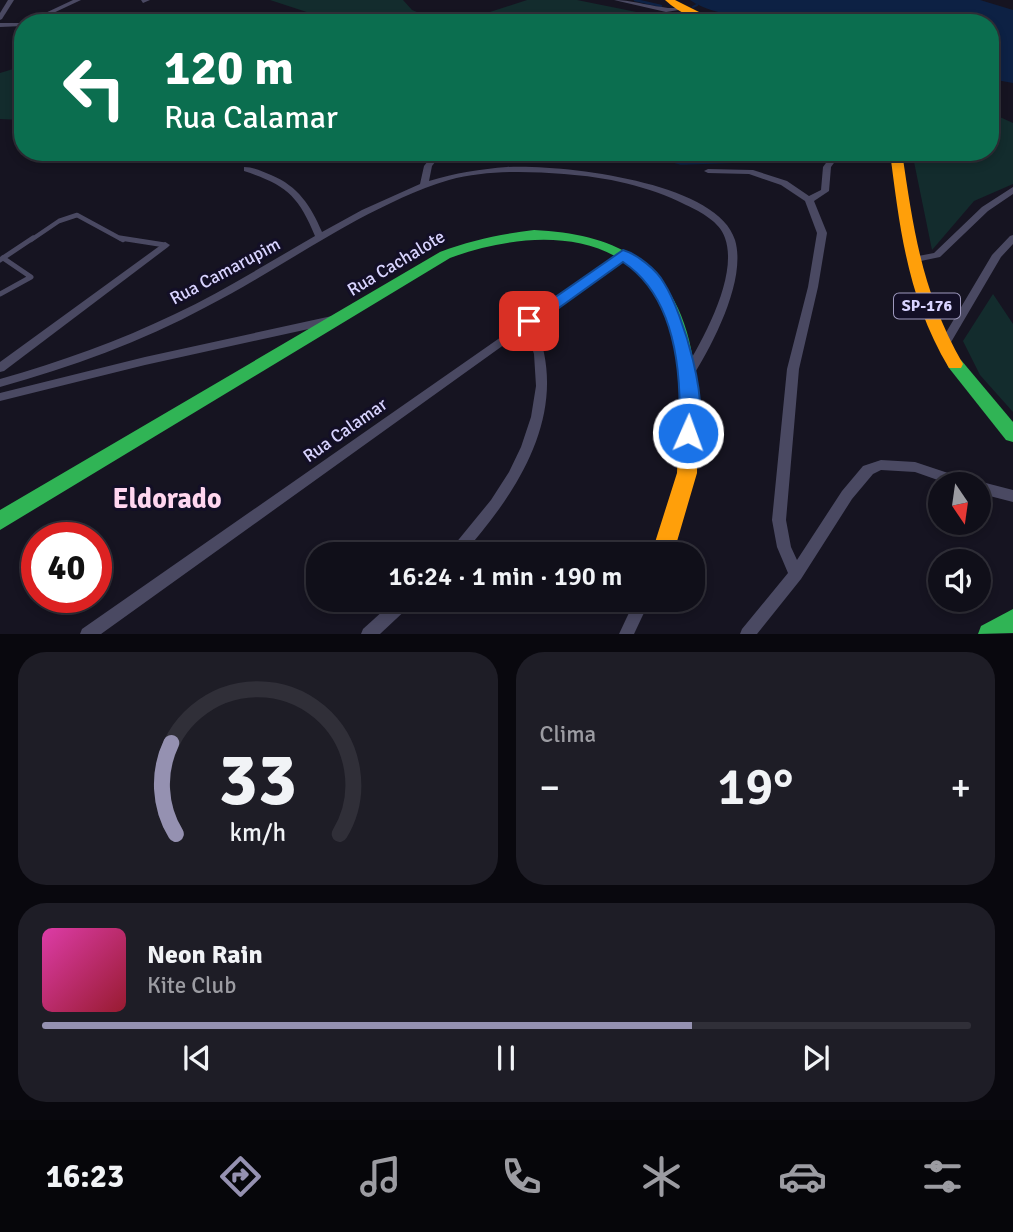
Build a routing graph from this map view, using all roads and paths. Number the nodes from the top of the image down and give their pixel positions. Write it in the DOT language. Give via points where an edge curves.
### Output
graph roads {
  1 [pos="11,0"];
  2 [pos="78,0"];
  3 [pos="617,0"];
  4 [pos="679,7"];
  5 [pos="46,14"];
  6 [pos="696,14"];
  7 [pos="701,14"];
  8 [pos="0,18"];
  9 [pos="432,161"];
  10 [pos="831,161"];
  11 [pos="898,161"];
  12 [pos="247,169"];
  13 [pos="708,171"];
  14 [pos="424,185"];
  15 [pos="1013,190"];
  16 [pos="809,200"];
  17 [pos="320,238"];
  18 [pos="1013,238"];
  19 [pos="165,245"];
  20 [pos="623,255"];
  21 [pos="1,259"];
  22 [pos="916,259"];
  23 [pos="0,294"];
  24 [pos="338,319"];
  25 [pos="529,321"];
  26 [pos="943,346"];
  27 [pos="0,368"];
  28 [pos="687,376"];
  29 [pos="0,383"];
  30 [pos="0,397"];
  31 [pos="1013,435"];
  32 [pos="931,472"];
  33 [pos="991,490"];
  34 [pos="1013,496"];
  35 [pos="0,521"];
  36 [pos="465,542"];
  37 [pos="666,542"];
  38 [pos="796,574"];
  39 [pos="393,612"];
  40 [pos="637,612"];
  41 [pos="1013,620"];
  42 [pos="87,634"];
  43 [pos="368,634"];
  44 [pos="626,634"];
  45 [pos="747,634"];
  46 [pos="989,634"];
  1 -- 8 [label="street"];
  2 -- 5 [label="street"];
  3 -- 4 [label="street" via="666,10"];
  4 -- 6 [label="street"];
  4 -- 7 [label="street"];
  9 -- 14 [label="street"];
  10 -- 16 [label="street" via="825,191"];
  11 -- 22 [label="street, SP-176"];
  12 -- 17 [label="street" via="291,187"];
  13 -- 16 [label="street" via="766,176"];
  14 -- 17 [label="street, Rua Camarupim"];
  14 -- 28 [label="street, Rua Camarupim" via="517,170 592,174 674,196 718,221 732,244 731,271 706,346"];
  15 -- 22 [label="street" via="985,209 937,255"];
  16 -- 38 [label="street" via="822,233 793,369 779,520"];
  17 -- 29 [label="street, Rua Camarupim" via="162,324"];
  18 -- 26 [label="street" via="996,255"];
  19 -- 21 [label="lane" via="124,240 76,215"];
  19 -- 27 [label="street"];
  20 -- 24 [label="street, Rua Cachalote" via="557,233 505,233 444,255"];
  20 -- 25 [label="street, Rua Calamar"];
  20 -- 28 [label="street, Rua Cachalote" via="657,284 671,313"];
  21 -- 23 [label="lane" via="32,277"];
  22 -- 26 [label="street, SP-176"];
  24 -- 30 [label="street"];
  24 -- 35 [label="street, Rua Cachalote"];
  25 -- 36 [label="street" via="542,364 542,401 536,425 517,472"];
  25 -- 42 [label="street, Rua Calamar"];
  26 -- 31 [label="street, SP-176"];
  28 -- 37 [label="street, Rua Cachalote" via="687,475"];
  32 -- 38 [label="street" via="881,465 868,470"];
  33 -- 34 [label="street"];
  38 -- 45 [label="street"];
  39 -- 43 [label="street"];
  40 -- 44 [label="street"];
  41 -- 46 [label="street"];
}
